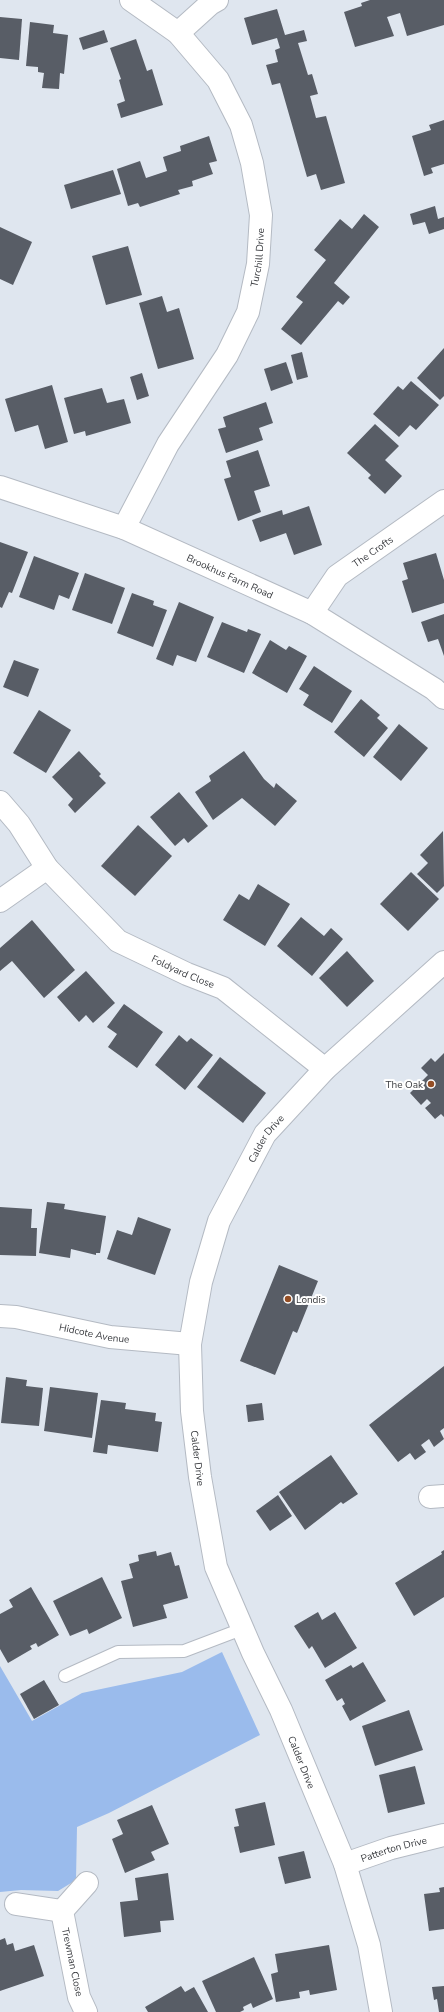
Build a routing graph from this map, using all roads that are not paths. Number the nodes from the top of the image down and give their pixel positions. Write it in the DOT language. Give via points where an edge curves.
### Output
graph roads {
  1 [pos="131,0"];
  2 [pos="217,0"];
  3 [pos="178,33"];
  4 [pos="0,487"];
  5 [pos="444,501"];
  6 [pos="124,528"];
  7 [pos="312,613"];
  8 [pos="444,698"];
  9 [pos="0,802"];
  10 [pos="47,868"];
  11 [pos="0,901"];
  12 [pos="444,962"];
  13 [pos="325,1069"];
  14 [pos="0,1316"];
  15 [pos="190,1344"];
  16 [pos="242,1629"];
  17 [pos="65,1676"];
  18 [pos="444,1835"];
  19 [pos="344,1864"];
  20 [pos="87,1882"];
  21 [pos="16,1904"];
  22 [pos="62,1911"];
  23 [pos="86,2012"];
  24 [pos="381,2012"];
  1 -- 3 [label="street, Turchill Drive"];
  2 -- 3 [label="street"];
  3 -- 6 [label="street, Turchill Drive" via="218,80 241,125 252,163 261,215 258,264 248,312 227,355 168,444"];
  4 -- 6 [label="street, Brookhus Farm Road"];
  5 -- 7 [label="street, The Crofts" via="337,576"];
  6 -- 7 [label="street, Brookhus Farm Road"];
  7 -- 8 [label="street, Brookhus Farm Road" via="434,689"];
  9 -- 10 [label="street, Foldyard Close" via="19,824"];
  10 -- 11 [label="street"];
  10 -- 13 [label="street, Foldyard Close" via="118,941 223,988"];
  12 -- 13 [label="street, Calder Drive"];
  13 -- 15 [label="street, Calder Drive" via="266,1134 218,1221 201,1282"];
  14 -- 15 [label="street, Hidcote Avenue" via="16,1317 110,1337"];
  15 -- 16 [label="street, Calder Drive" via="192,1411 216,1567"];
  16 -- 17 [label="lane" via="184,1651 118,1652"];
  16 -- 19 [label="street, Calder Drive" via="281,1710"];
  18 -- 19 [label="street, Patterton Drive" via="391,1848"];
  19 -- 24 [label="street, Calder Drive" via="369,1945"];
  20 -- 22 [label="street"];
  21 -- 22 [label="street"];
  22 -- 23 [label="street, Trewman Close" via="79,1997"];
}
